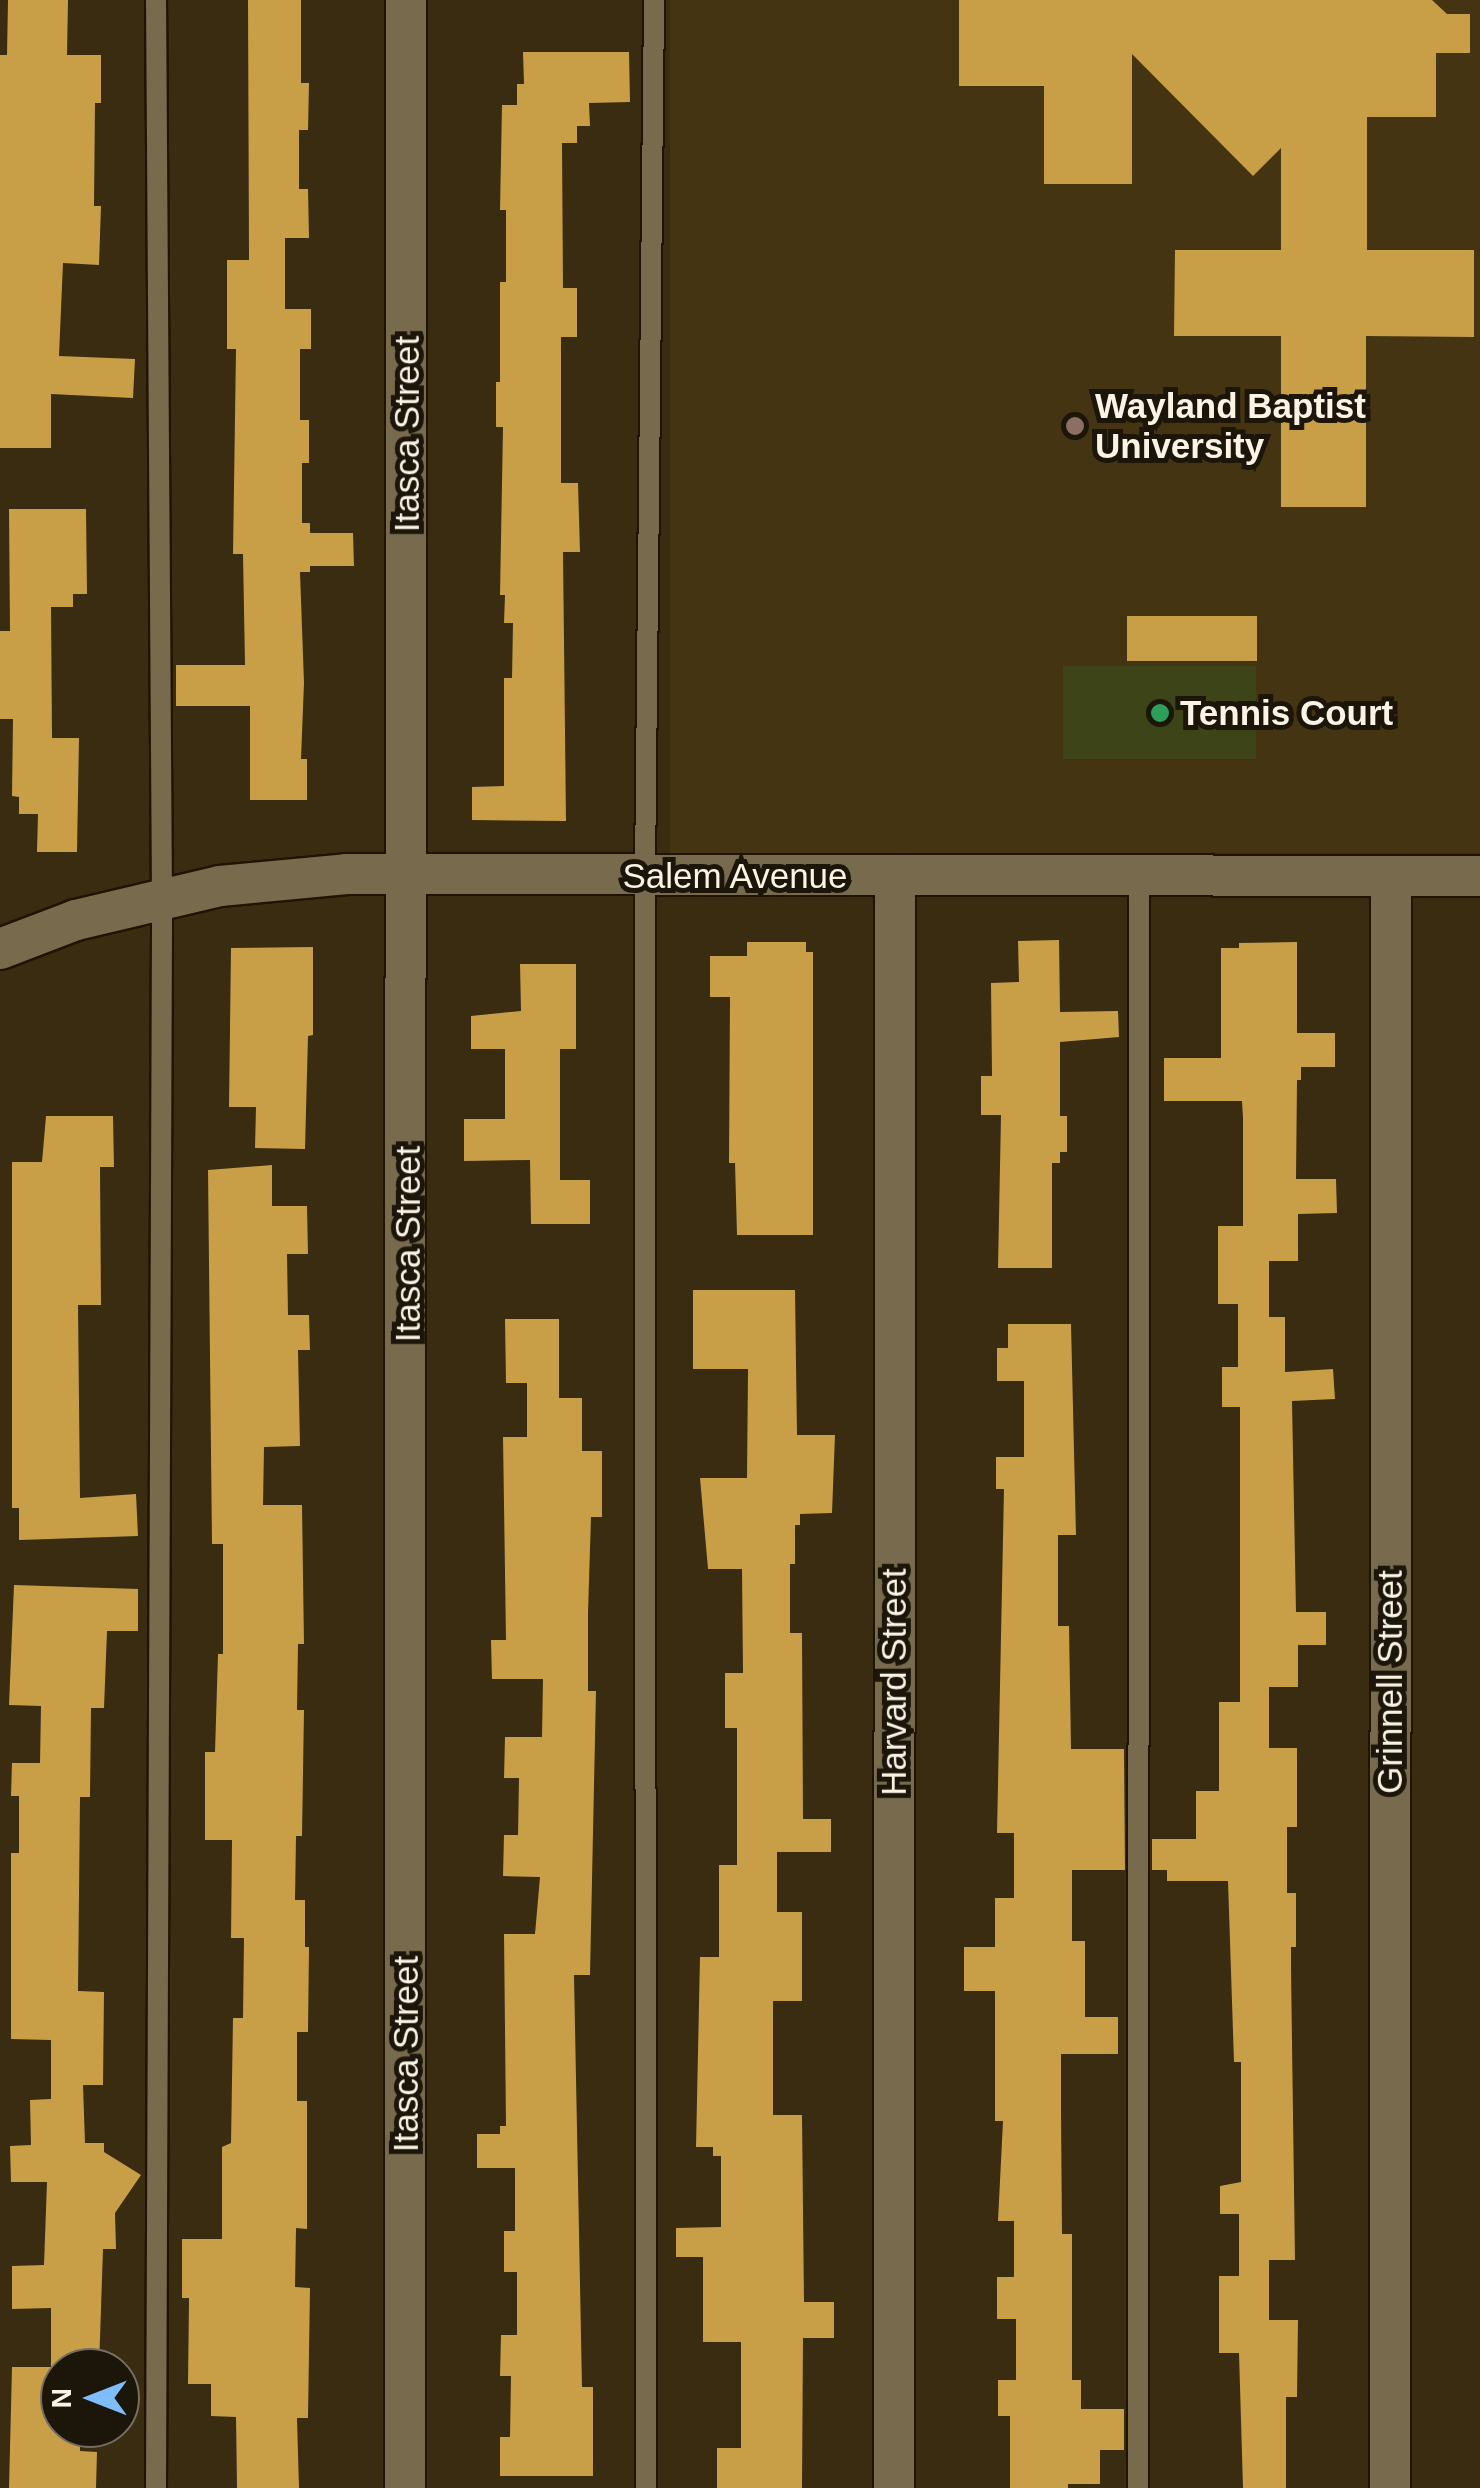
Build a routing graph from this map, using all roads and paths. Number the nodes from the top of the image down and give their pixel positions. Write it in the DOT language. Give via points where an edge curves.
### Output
graph roads {
  1 [pos="156,0"];
  2 [pos="406,0"];
  3 [pos="654,0"];
  4 [pos="408,875"];
  5 [pos="645,876"];
  6 [pos="895,876"];
  7 [pos="1139,876"];
  8 [pos="1391,876"];
  9 [pos="1480,876"];
  10 [pos="162,900"];
  11 [pos="0,949"];
  12 [pos="156,2488"];
  13 [pos="405,2488"];
  14 [pos="646,2488"];
  15 [pos="894,2488"];
  16 [pos="1138,2488"];
  17 [pos="1390,2488"];
  1 -- 10 [label="lane"];
  2 -- 4 [label="street, Itasca Street"];
  3 -- 5 [label="lane"];
  4 -- 5 [label="street, Salem Avenue"];
  4 -- 10 [label="street, Salem Avenue" via="220,886"];
  4 -- 13 [label="street, Itasca Street"];
  5 -- 6 [label="street, Salem Avenue"];
  5 -- 14 [label="lane"];
  6 -- 7 [label="street, Salem Avenue"];
  6 -- 15 [label="street, Harvard Street"];
  7 -- 8 [label="street, Salem Avenue"];
  7 -- 16 [label="lane"];
  8 -- 9 [label="street, Salem Avenue"];
  8 -- 17 [label="street, Grinnell Street"];
  10 -- 11 [label="street, Salem Avenue" via="76,920"];
  10 -- 12 [label="lane"];
}
